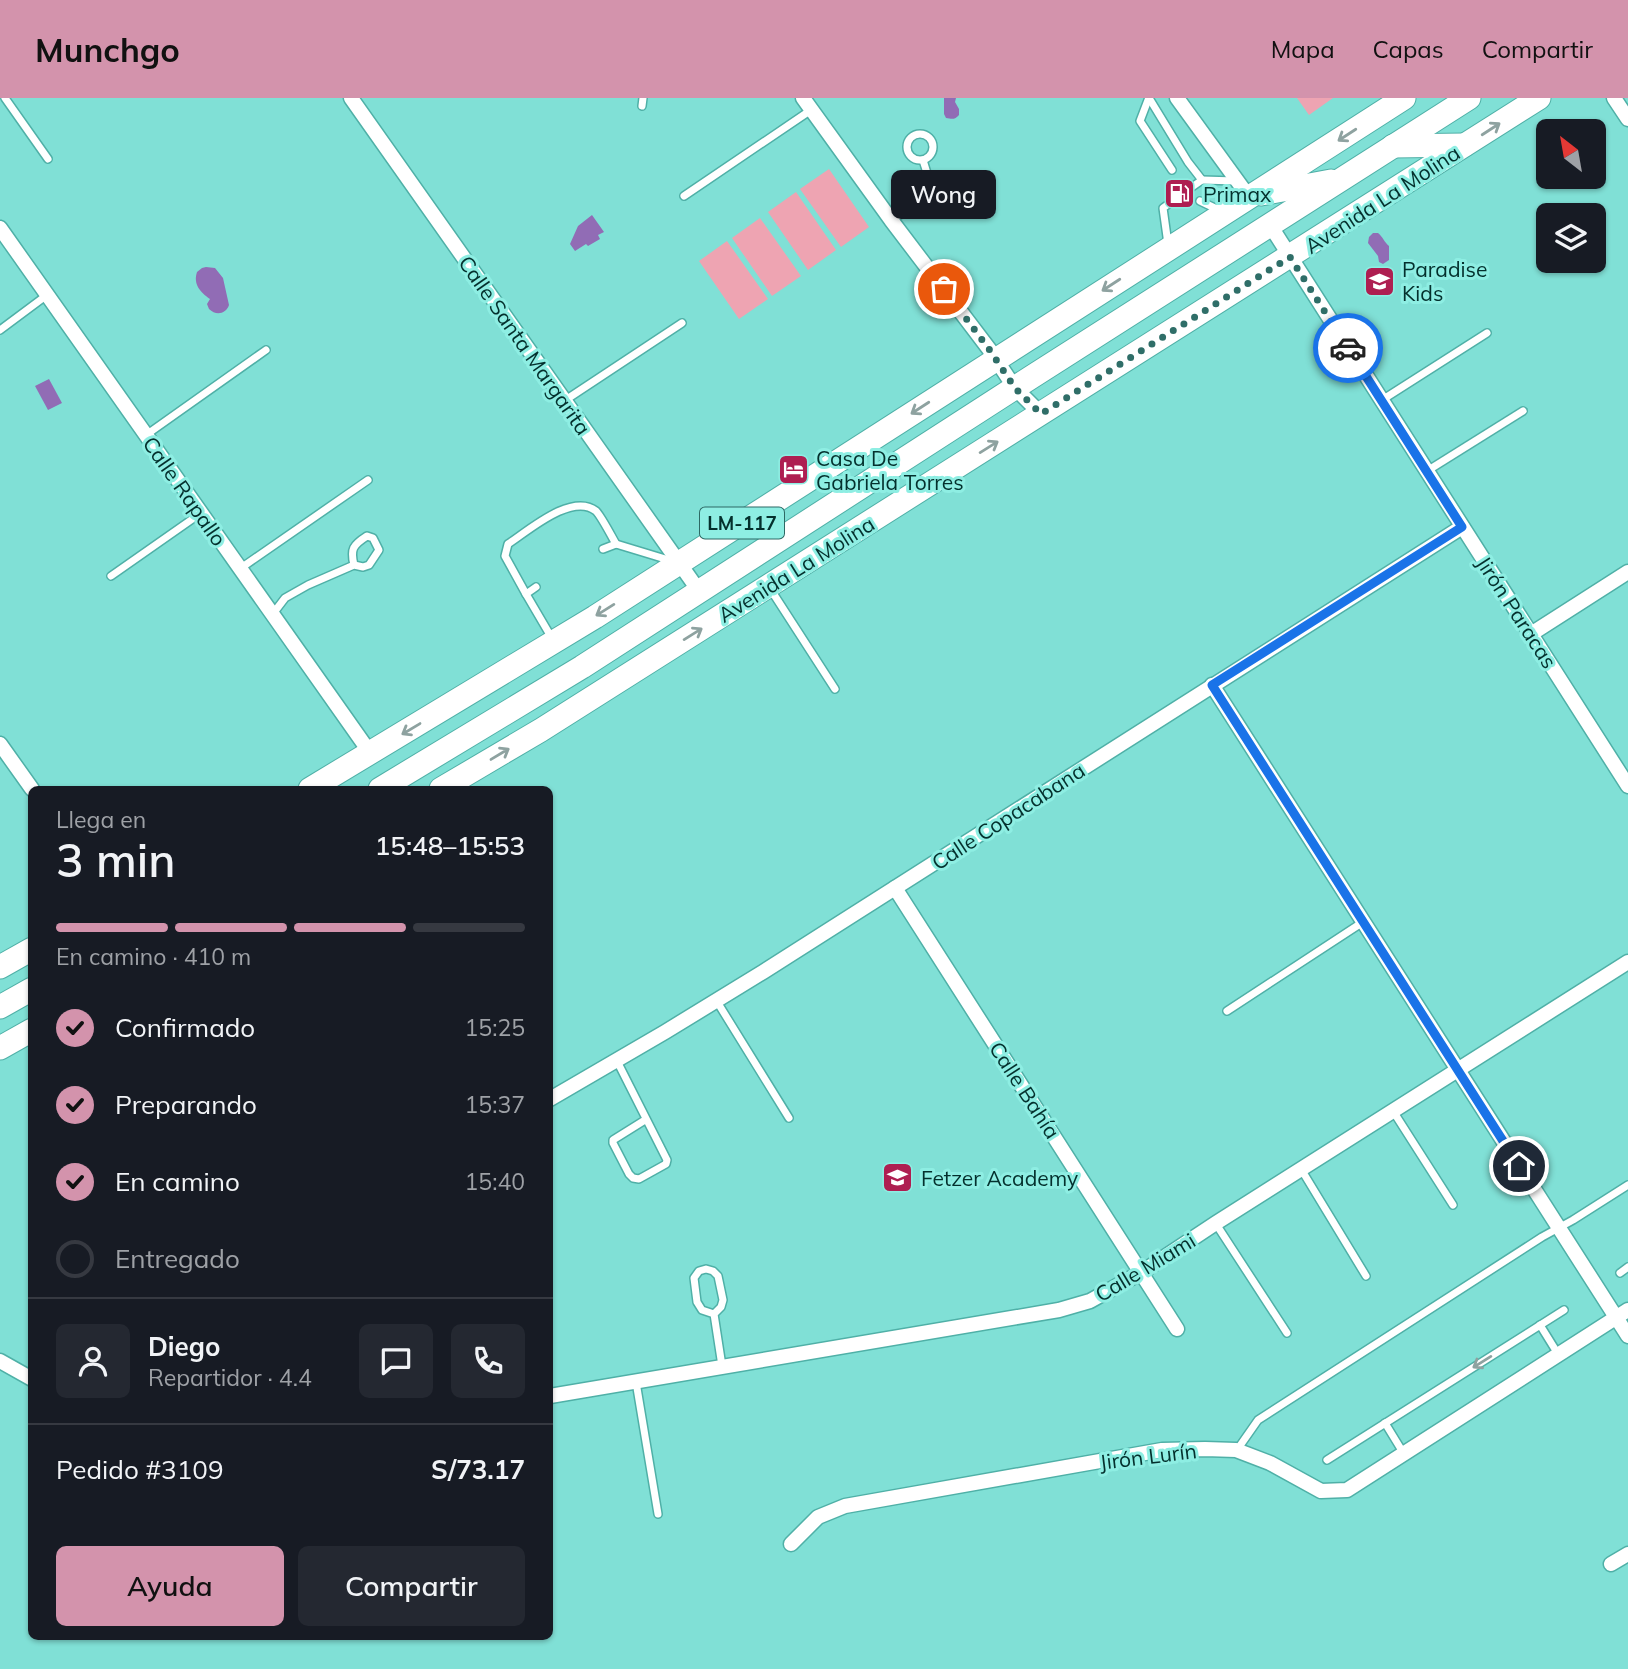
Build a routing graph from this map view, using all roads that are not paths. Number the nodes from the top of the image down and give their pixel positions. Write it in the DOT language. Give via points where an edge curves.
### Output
graph roads {
  1 [pos="5,98"];
  2 [pos="351,98"];
  3 [pos="1177,98"];
  4 [pos="1404,98"];
  5 [pos="1469,98"];
  6 [pos="1539,98"];
  7 [pos="1149,99"];
  8 [pos="1618,99"];
  9 [pos="807,104"];
  10 [pos="1628,119"];
  11 [pos="1465,145"];
  12 [pos="1393,146"];
  13 [pos="48,159"];
  14 [pos="923,160"];
  15 [pos="1172,170"];
  16 [pos="1344,178"];
  17 [pos="1202,180"];
  18 [pos="1192,187"];
  19 [pos="1243,189"];
  20 [pos="684,196"];
  21 [pos="1200,201"];
  22 [pos="1170,203"];
  23 [pos="1225,212"];
  24 [pos="891,220"];
  25 [pos="1270,225"];
  26 [pos="0,228"];
  27 [pos="1169,248"];
  28 [pos="1290,257"];
  29 [pos="47,295"];
  30 [pos="1139,308"];
  31 [pos="682,323"];
  32 [pos="0,330"];
  33 [pos="1487,333"];
  34 [pos="266,350"];
  35 [pos="996,359"];
  36 [pos="1015,388"];
  37 [pos="564,401"];
  38 [pos="1382,401"];
  39 [pos="1523,411"];
  40 [pos="1041,414"];
  41 [pos="146,435"];
  42 [pos="1427,471"];
  43 [pos="368,480"];
  44 [pos="201,513"];
  45 [pos="1462,527"];
  46 [pos="616,544"];
  47 [pos="603,549"];
  48 [pos="680,563"];
  49 [pos="354,565"];
  50 [pos="240,569"];
  51 [pos="1628,572"];
  52 [pos="111,576"];
  53 [pos="536,587"];
  54 [pos="768,587"];
  55 [pos="699,591"];
  56 [pos="526,594"];
  57 [pos="272,615"];
  58 [pos="1531,634"];
  59 [pos="554,642"];
  60 [pos="1212,685"];
  61 [pos="835,689"];
  62 [pos="0,744"];
  63 [pos="371,754"];
  64 [pos="30,786"];
  65 [pos="315,786"];
  66 [pos="385,786"];
  67 [pos="446,786"];
  68 [pos="1628,786"];
  69 [pos="895,888"];
  70 [pos="1363,922"];
  71 [pos="28,951"];
  72 [pos="1628,962"];
  73 [pos="0,967"];
  74 [pos="28,991"];
  75 [pos="716,1000"];
  76 [pos="0,1007"];
  77 [pos="1227,1011"];
  78 [pos="28,1032"];
  79 [pos="0,1048"];
  80 [pos="616,1061"];
  81 [pos="1458,1070"];
  82 [pos="553,1097"];
  83 [pos="1393,1110"];
  84 [pos="789,1118"];
  85 [pos="645,1120"];
  86 [pos="1301,1169"];
  87 [pos="1628,1185"];
  88 [pos="1453,1205"];
  89 [pos="1216,1223"];
  90 [pos="1559,1228"];
  91 [pos="1628,1268"];
  92 [pos="1142,1272"];
  93 [pos="1620,1272"];
  94 [pos="1366,1276"];
  95 [pos="1564,1310"];
  96 [pos="714,1314"];
  97 [pos="1622,1314"];
  98 [pos="1540,1325"];
  99 [pos="1177,1329"];
  100 [pos="1287,1333"];
  101 [pos="1628,1336"];
  102 [pos="1559,1355"];
  103 [pos="0,1361"];
  104 [pos="722,1366"];
  105 [pos="28,1377"];
  106 [pos="636,1381"];
  107 [pos="553,1395"];
  108 [pos="1385,1423"];
  109 [pos="1236,1450"];
  110 [pos="1404,1454"];
  111 [pos="1327,1460"];
  112 [pos="658,1514"];
  113 [pos="791,1544"];
  114 [pos="1628,1554"];
  115 [pos="1611,1564"];
  1 -- 13 [label="lane"];
  2 -- 37 [label="street, Calle Santa Margarita"];
  3 -- 19 [label="street"];
  4 -- 19 [label="main road, LM-117, one-way"];
  5 -- 12 [label="main road, Avenida La Molina / LM-117"];
  11 -- 6 [label="main road, Avenida La Molina, one-way"];
  7 -- 15 [label="lane" via="1140,121"];
  7 -- 17 [label="lane"];
  8 -- 10 [label="street"];
  9 -- 20 [label="lane"];
  9 -- 24 [label="street"];
  11 -- 12 [label="main road"];
  11 -- 28 [label="main road, Avenida La Molina"];
  12 -- 16 [label="main road, Avenida La Molina / LM-117"];
  14 -- 24 [label="lane" via="928,194"];
  16 -- 19 [label="main road"];
  16 -- 25 [label="main road, Avenida La Molina / LM-117"];
  17 -- 18 [label="lane"];
  17 -- 19 [label="lane"];
  19 -- 23 [label="main road, LM-117"];
  21 -- 23 [label="lane"];
  22 -- 27 [label="lane" via="1163,208"];
  23 -- 27 [label="main road, LM-117"];
  24 -- 35 [label="street"];
  25 -- 28 [label="street, Jirón Paracas"];
  25 -- 30 [label="main road, Avenida La Molina / LM-117"];
  26 -- 29 [label="street, Calle Rapallo"];
  27 -- 30 [label="main road"];
  27 -- 35 [label="main road, LM-117, one-way"];
  28 -- 38 [label="street, Jirón Paracas"];
  28 -- 40 [label="main road, Avenida La Molina"];
  29 -- 32 [label="lane"];
  29 -- 41 [label="street, Calle Rapallo"];
  30 -- 36 [label="main road, Avenida La Molina / LM-117"];
  31 -- 37 [label="lane"];
  33 -- 38 [label="lane"];
  34 -- 41 [label="lane"];
  35 -- 36 [label="street"];
  35 -- 48 [label="main road, LM-117, one-way"];
  36 -- 40 [label="street"];
  36 -- 55 [label="main road, Avenida La Molina / LM-117"];
  37 -- 48 [label="street, Calle Santa Margarita"];
  38 -- 42 [label="street, Jirón Paracas"];
  39 -- 42 [label="lane"];
  54 -- 40 [label="main road, Avenida La Molina, one-way"];
  41 -- 44 [label="street, Calle Rapallo"];
  42 -- 45 [label="street, Jirón Paracas"];
  43 -- 50 [label="lane"];
  44 -- 50 [label="street, Calle Rapallo"];
  44 -- 52 [label="lane"];
  45 -- 58 [label="street, Jirón Paracas"];
  45 -- 60 [label="street, Calle Copacabana"];
  46 -- 47 [label="lane"];
  46 -- 48 [label="lane"];
  46 -- 56 [label="lane" via="596,511 568,506 553,514 508,544 505,556"];
  48 -- 55 [label="street, Calle Santa Margarita"];
  48 -- 59 [label="main road, LM-117, one-way"];
  49 -- 49 [label="lane" via="369,565 379,550 373,538 367,536 355,544 351,554"];
  49 -- 57 [label="lane" via="285,598"];
  50 -- 57 [label="street, Calle Rapallo"];
  51 -- 58 [label="street"];
  53 -- 56 [label="lane"];
  54 -- 61 [label="lane"];
  67 -- 54 [label="main road, Avenida La Molina, one-way"];
  55 -- 66 [label="main road, Avenida La Molina / LM-117"];
  56 -- 59 [label="lane"];
  57 -- 63 [label="street, Calle Rapallo"];
  58 -- 68 [label="street, Jirón Paracas"];
  59 -- 63 [label="main road, LM-117, one-way"];
  60 -- 69 [label="street, Calle Copacabana"];
  60 -- 70 [label="street"];
  62 -- 64 [label="street"];
  63 -- 65 [label="main road, LM-117"];
  69 -- 75 [label="street, Calle Copacabana"];
  69 -- 92 [label="street, Calle Bahía"];
  70 -- 77 [label="lane"];
  70 -- 81 [label="street"];
  71 -- 73 [label="main road"];
  72 -- 81 [label="street, Calle Miami"];
  74 -- 76 [label="main road"];
  75 -- 80 [label="street, Calle Copacabana"];
  75 -- 84 [label="lane"];
  78 -- 79 [label="main road"];
  80 -- 82 [label="street, Calle Copacabana"];
  80 -- 85 [label="lane"];
  81 -- 83 [label="street, Calle Miami"];
  81 -- 90 [label="street"];
  83 -- 86 [label="street, Calle Miami"];
  83 -- 88 [label="lane"];
  85 -- 85 [label="lane" via="667,1160 639,1179 629,1174 613,1140"];
  86 -- 89 [label="street, Calle Miami"];
  86 -- 94 [label="lane"];
  87 -- 90 [label="lane"];
  89 -- 92 [label="street, Calle Miami"];
  89 -- 100 [label="lane"];
  90 -- 97 [label="street"];
  90 -- 109 [label="lane" via="1258,1420"];
  91 -- 93 [label="lane"];
  92 -- 99 [label="street, Calle Bahía"];
  92 -- 104 [label="street, Calle Miami" via="1090,1301 1059,1310"];
  95 -- 98 [label="lane"];
  96 -- 96 [label="lane" via="723,1300 718,1276 706,1269 694,1278 696,1301 702,1310"];
  96 -- 104 [label="lane"];
  97 -- 101 [label="street"];
  97 -- 102 [label="street, Jirón Lurín"];
  98 -- 102 [label="lane"];
  98 -- 108 [label="lane, one-way"];
  102 -- 110 [label="street, Jirón Lurín"];
  103 -- 105 [label="street"];
  104 -- 106 [label="street, Calle Miami"];
  106 -- 107 [label="street, Calle Miami"];
  106 -- 112 [label="lane"];
  108 -- 110 [label="lane"];
  108 -- 111 [label="lane"];
  109 -- 110 [label="street, Jirón Lurín" via="1321,1491 1347,1490"];
  109 -- 113 [label="street, Jirón Lurín" via="1162,1450 845,1506 818,1517"];
  114 -- 115 [label="street"];
}
